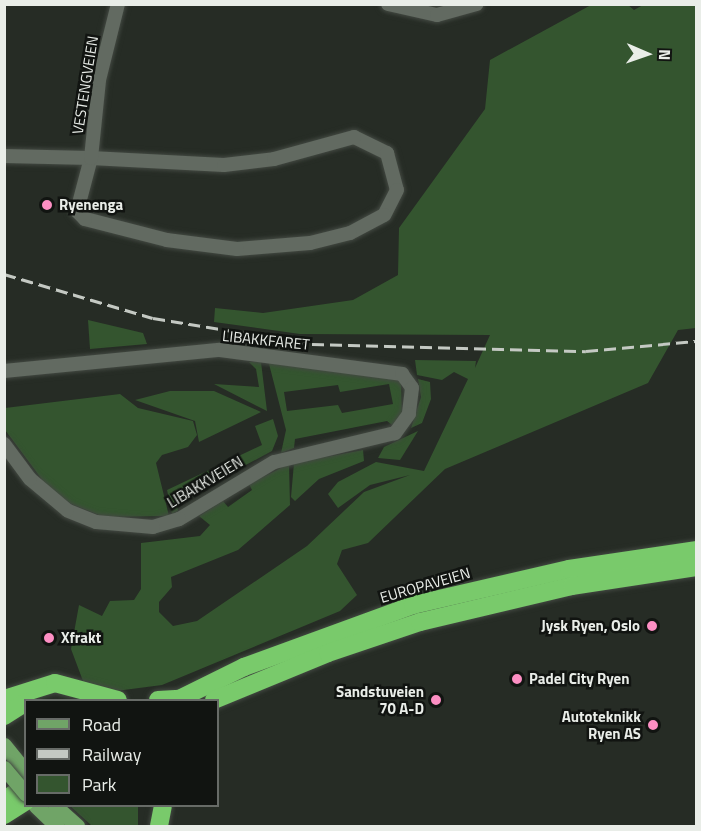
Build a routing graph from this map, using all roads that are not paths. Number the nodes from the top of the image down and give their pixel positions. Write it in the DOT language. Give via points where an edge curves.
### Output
graph roads {
  1 [pos="118,4"];
  2 [pos="388,4"];
  3 [pos="477,4"];
  4 [pos="4,156"];
  5 [pos="91,158"];
  6 [pos="4,371"];
  7 [pos="407,419"];
  8 [pos="4,444"];
  9 [pos="696,550"];
  10 [pos="696,567"];
  11 [pos="4,699"];
  12 [pos="34,699"];
  13 [pos="69,699"];
  14 [pos="114,699"];
  15 [pos="180,699"];
  16 [pos="216,699"];
  17 [pos="24,703"];
  18 [pos="4,716"];
  19 [pos="4,745"];
  20 [pos="4,768"];
  21 [pos="24,770"];
  22 [pos="20,793"];
  23 [pos="37,807"];
  24 [pos="56,807"];
  25 [pos="148,807"];
  26 [pos="163,807"];
  27 [pos="4,815"];
  28 [pos="76,825"];
  29 [pos="57,826"];
  30 [pos="147,826"];
  31 [pos="159,826"];
  1 -- 5 [label="street, VESTENGVEIEN" via="101,70"];
  2 -- 3 [label="street" via="437,15"];
  4 -- 5 [label="street, VESTENGVEIEN"];
  5 -- 5 [label="street" via="224,165 274,159 354,137 387,153 397,190 384,215 350,233 276,248 198,245 80,217 79,195"];
  6 -- 7 [label="street, LIBAKKFARET" via="220,350 262,354 402,374 412,388"];
  7 -- 8 [label="street, LIBAKKVEIEN" via="380,440 310,450 267,466 178,519 153,527 96,522 67,510 30,479"];
  9 -- 15 [label="highway, EUROPAVEIEN" via="559,571 413,605 266,658"];
  10 -- 16 [label="highway" via="572,586 420,622 328,653"];
  11 -- 14 [label="highway" via="55,683"];
  12 -- 13 [label="highway" via="54,693"];
  17 -- 18 [label="highway"];
  19 -- 21 [label="main road"];
  20 -- 22 [label="main road, bridge"];
  22 -- 27 [label="highway"];
  23 -- 29 [label="main road"];
  24 -- 28 [label="main road"];
  25 -- 30 [label="highway"];
  26 -- 31 [label="highway"];
}
